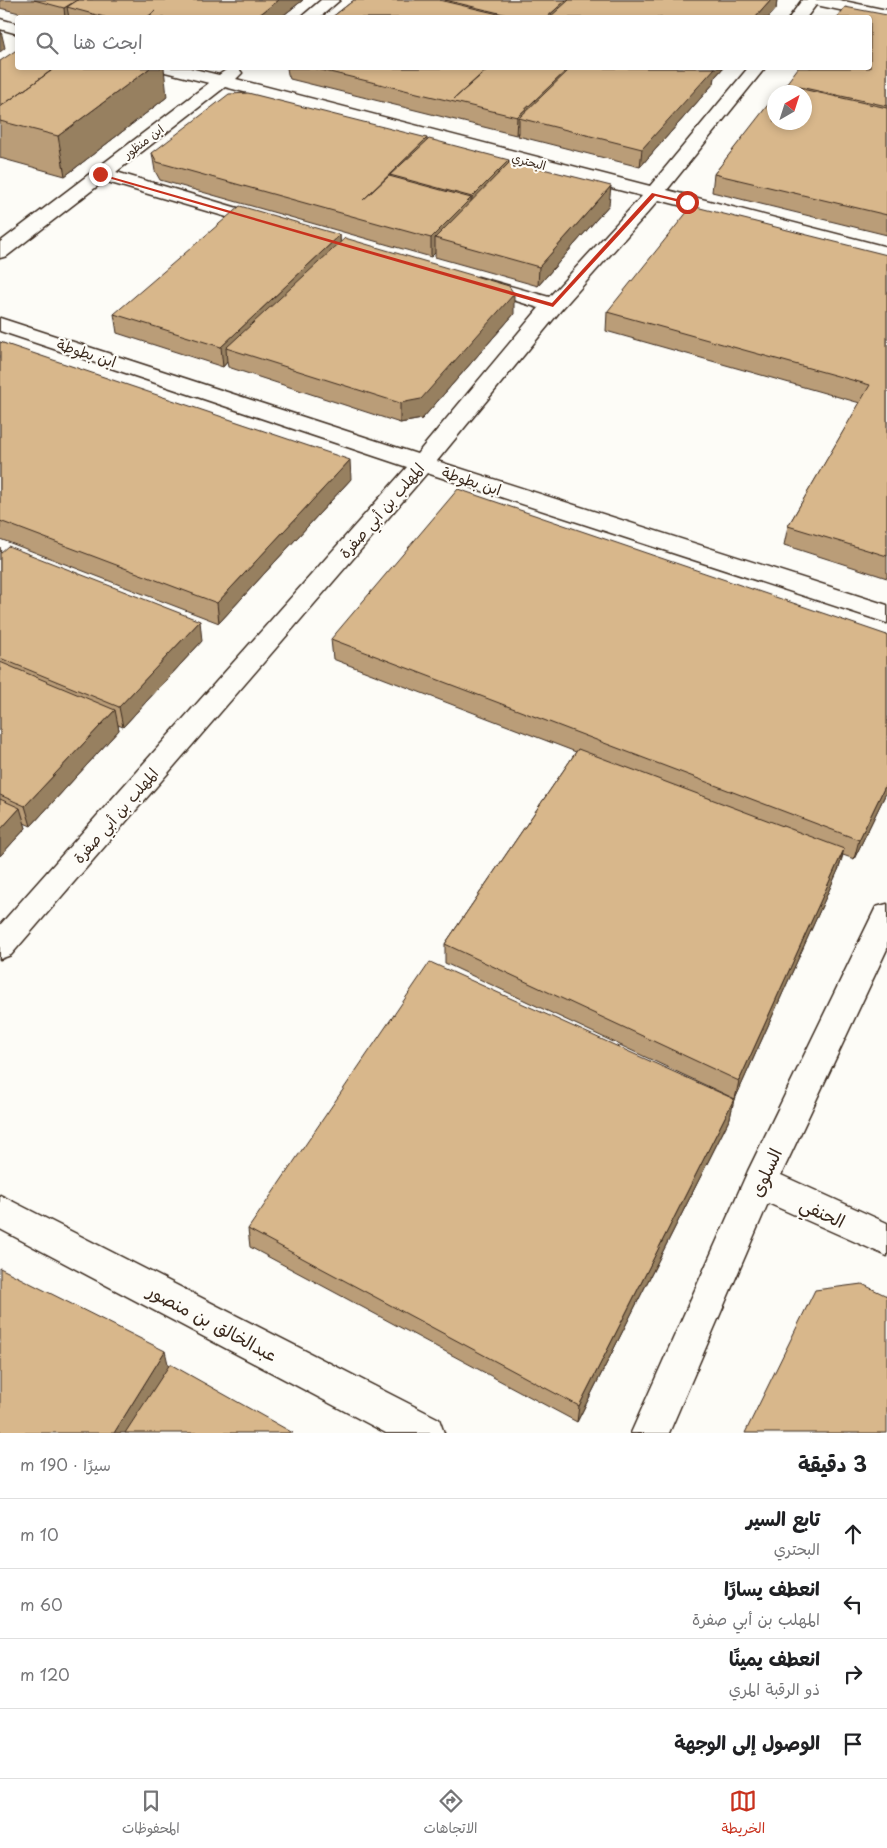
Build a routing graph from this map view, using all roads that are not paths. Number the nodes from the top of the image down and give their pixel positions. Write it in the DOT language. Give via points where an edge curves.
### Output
graph roads {
  1 [pos="332,0"];
  2 [pos="813,0"];
  3 [pos="312,15"];
  4 [pos="800,15"];
  5 [pos="887,15"];
  6 [pos="0,24"];
  7 [pos="15,28"];
  8 [pos="179,70"];
  9 [pos="237,70"];
  10 [pos="754,70"];
  11 [pos="222,81"];
  12 [pos="100,174"];
  13 [pos="654,194"];
  14 [pos="289,228"];
  15 [pos="0,252"];
  16 [pos="887,253"];
  17 [pos="459,278"];
  18 [pos="553,305"];
  19 [pos="0,324"];
  20 [pos="422,464"];
  21 [pos="887,614"];
  22 [pos="887,916"];
  23 [pos="0,946"];
  24 [pos="760,1182"];
  25 [pos="0,1211"];
  26 [pos="887,1240"];
  27 [pos="425,1433"];
  28 [pos="650,1433"];
  1 -- 3 [label="street"];
  2 -- 4 [label="street"];
  2 -- 5 [label="street"];
  6 -- 7 [label="street"];
  8 -- 11 [label="street, البحتري"];
  9 -- 11 [label="street, ابن منظور"];
  10 -- 13 [label="street, المهلب بن أبي صفرة"];
  11 -- 12 [label="street, ابن منظور"];
  11 -- 13 [label="street, البحتري"];
  12 -- 14 [label="street"];
  12 -- 15 [label="street, ابن منظور"];
  13 -- 16 [label="street, البحتري"];
  13 -- 18 [label="street, المهلب بن أبي صفرة"];
  17 -- 18 [label="street"];
  18 -- 20 [label="street, المهلب بن أبي صفرة"];
  19 -- 20 [label="street, ابن بطوطة"];
  20 -- 21 [label="street, ابن بطوطة"];
  20 -- 23 [label="street, المهلب بن أبي صفرة"];
  22 -- 24 [label="street, السلوى"];
  24 -- 26 [label="street, الحنفي"];
  24 -- 28 [label="street, السلوى"];
  25 -- 27 [label="street, عبدالخالق بن منصور"];
}
